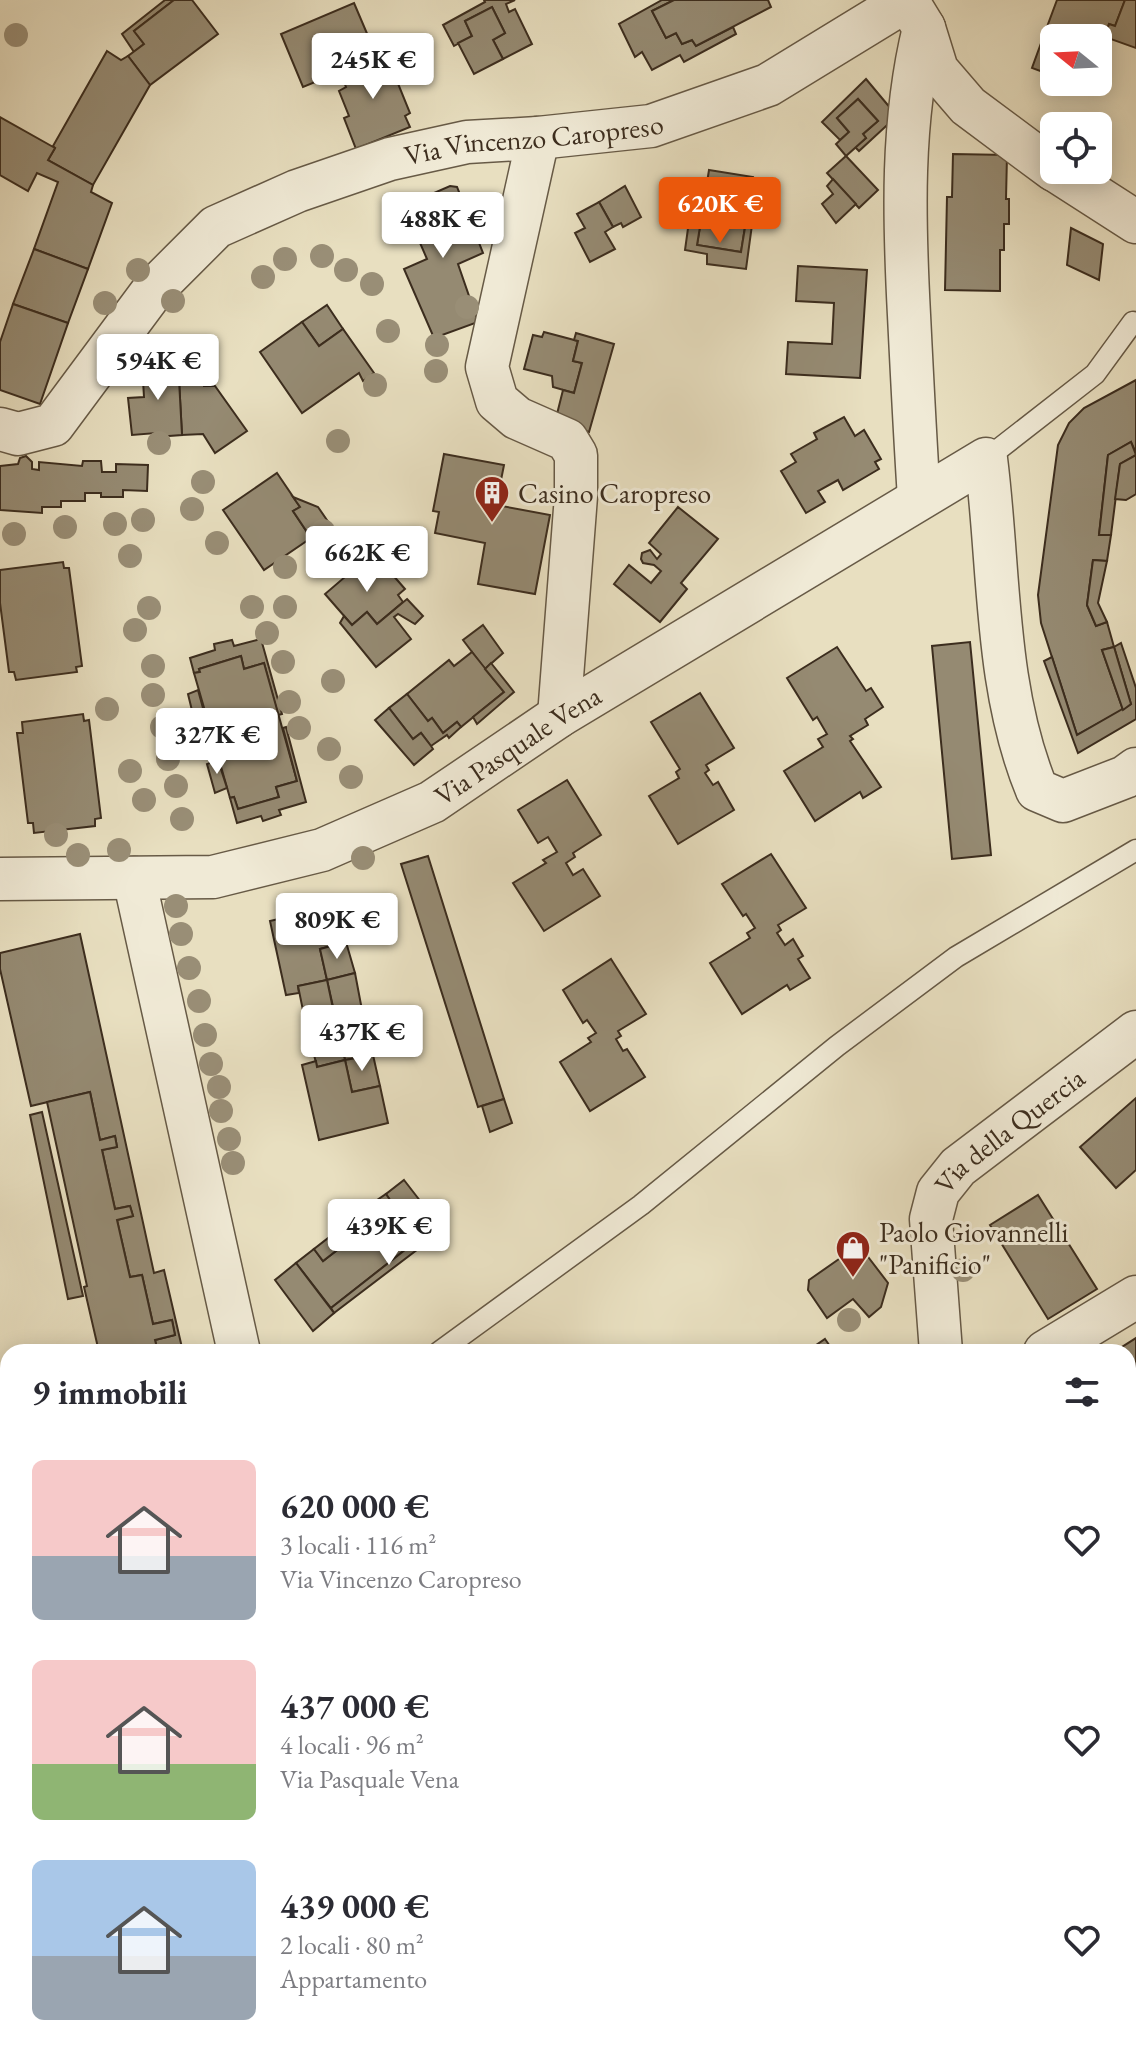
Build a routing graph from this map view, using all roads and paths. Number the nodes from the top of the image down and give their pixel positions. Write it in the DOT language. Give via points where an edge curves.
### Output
graph roads {
  1 [pos="912,9"];
  2 [pos="538,138"];
  3 [pos="1040,160"];
  4 [pos="1076,184"];
  5 [pos="1136,222"];
  6 [pos="1133,322"];
  7 [pos="0,429"];
  8 [pos="986,459"];
  9 [pos="919,498"];
  10 [pos="559,716"];
  11 [pos="1136,769"];
  12 [pos="1136,850"];
  13 [pos="134,878"];
  14 [pos="0,879"];
  15 [pos="1136,1032"];
  16 [pos="1136,1297"];
  17 [pos="237,1344"];
  18 [pos="450,1344"];
  19 [pos="940,1344"];
  20 [pos="1058,1344"];
  1 -- 2 [label="street, Via Vincenzo Caropreso" via="768,85 651,126"];
  1 -- 3 [label="street" via="937,70 968,106"];
  1 -- 9 [label="street" via="914,69 904,218"];
  2 -- 7 [label="street, Via Vincenzo Caropreso" via="467,142 390,159 297,191 216,227 154,289 53,425 18,434"];
  2 -- 10 [label="street" via="487,367 497,401 517,418 567,440 576,455"];
  4 -- 5 [label="street"];
  6 -- 8 [label="lane" via="1095,374"];
  8 -- 9 [label="street, Via Pasquale Vena"];
  8 -- 11 [label="street" via="1001,639 1024,760 1037,790 1063,801"];
  9 -- 10 [label="street, Via Pasquale Vena"];
  10 -- 13 [label="street, Via Pasquale Vena" via="432,802 322,850 213,877"];
  12 -- 18 [label="lane" via="956,957 641,1205"];
  13 -- 14 [label="street, Via Pasquale Vena"];
  13 -- 17 [label="street"];
  15 -- 19 [label="street, Via della Quercia" via="958,1167 938,1192 931,1219"];
  16 -- 20 [label="street"];
}
